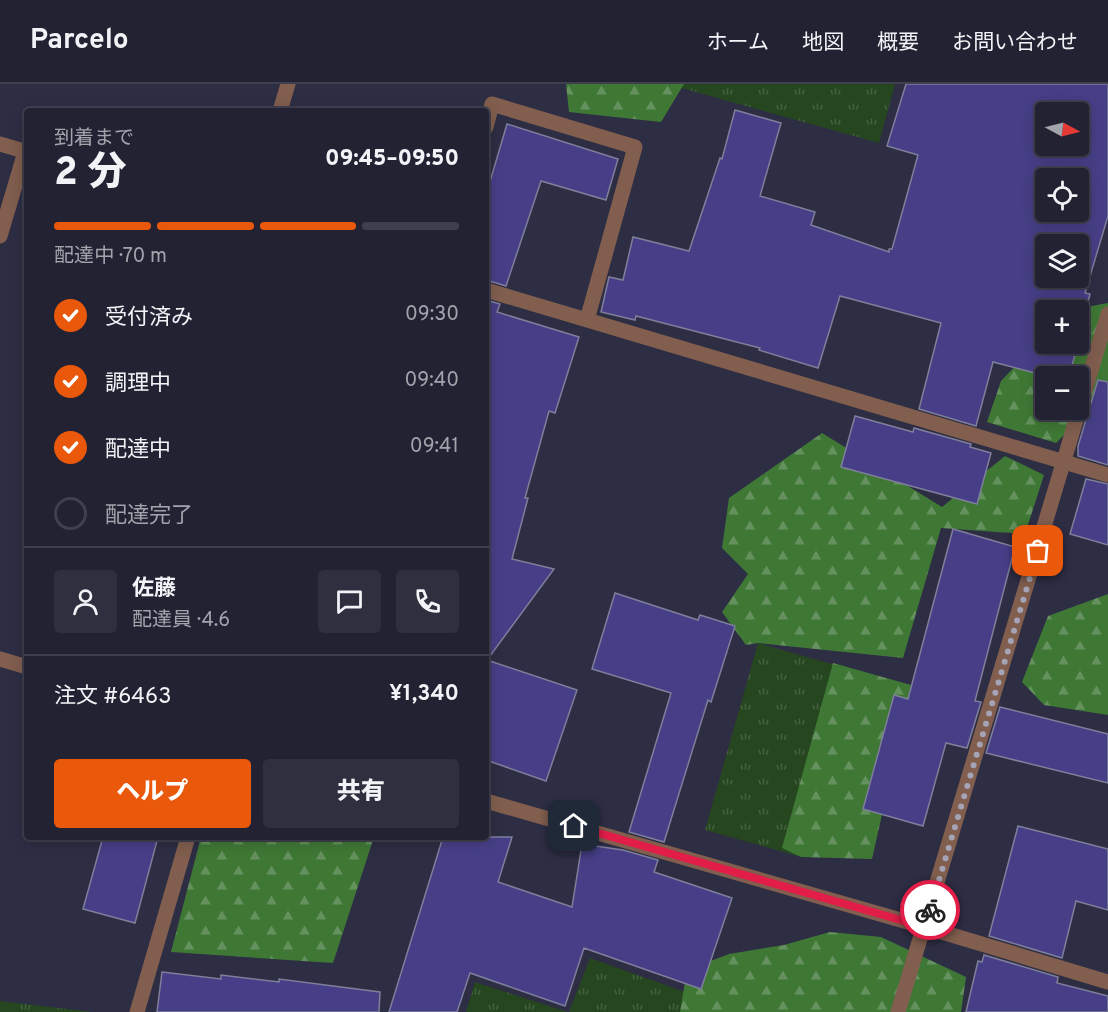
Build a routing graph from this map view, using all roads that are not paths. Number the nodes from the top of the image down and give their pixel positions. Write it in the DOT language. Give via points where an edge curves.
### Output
graph roads {
  1 [pos="288,84"];
  2 [pos="281,108"];
  3 [pos="489,116"];
  4 [pos="0,144"];
  5 [pos="24,151"];
  6 [pos="24,158"];
  7 [pos="0,236"];
  8 [pos="489,291"];
  9 [pos="1108,314"];
  10 [pos="587,320"];
  11 [pos="1065,462"];
  12 [pos="1108,475"];
  13 [pos="0,659"];
  14 [pos="24,666"];
  15 [pos="489,802"];
  16 [pos="187,840"];
  17 [pos="925,927"];
  18 [pos="1108,982"];
  19 [pos="136,1012"];
  20 [pos="898,1012"];
  1 -- 2 [label="street"];
  3 -- 10 [label="street" via="492,104 635,147"];
  4 -- 5 [label="street"];
  6 -- 7 [label="street"];
  8 -- 10 [label="street"];
  9 -- 11 [label="street"];
  10 -- 11 [label="street"];
  11 -- 12 [label="street"];
  11 -- 17 [label="street"];
  13 -- 14 [label="street"];
  15 -- 17 [label="street"];
  16 -- 19 [label="street"];
  17 -- 18 [label="street"];
  17 -- 20 [label="street"];
}
